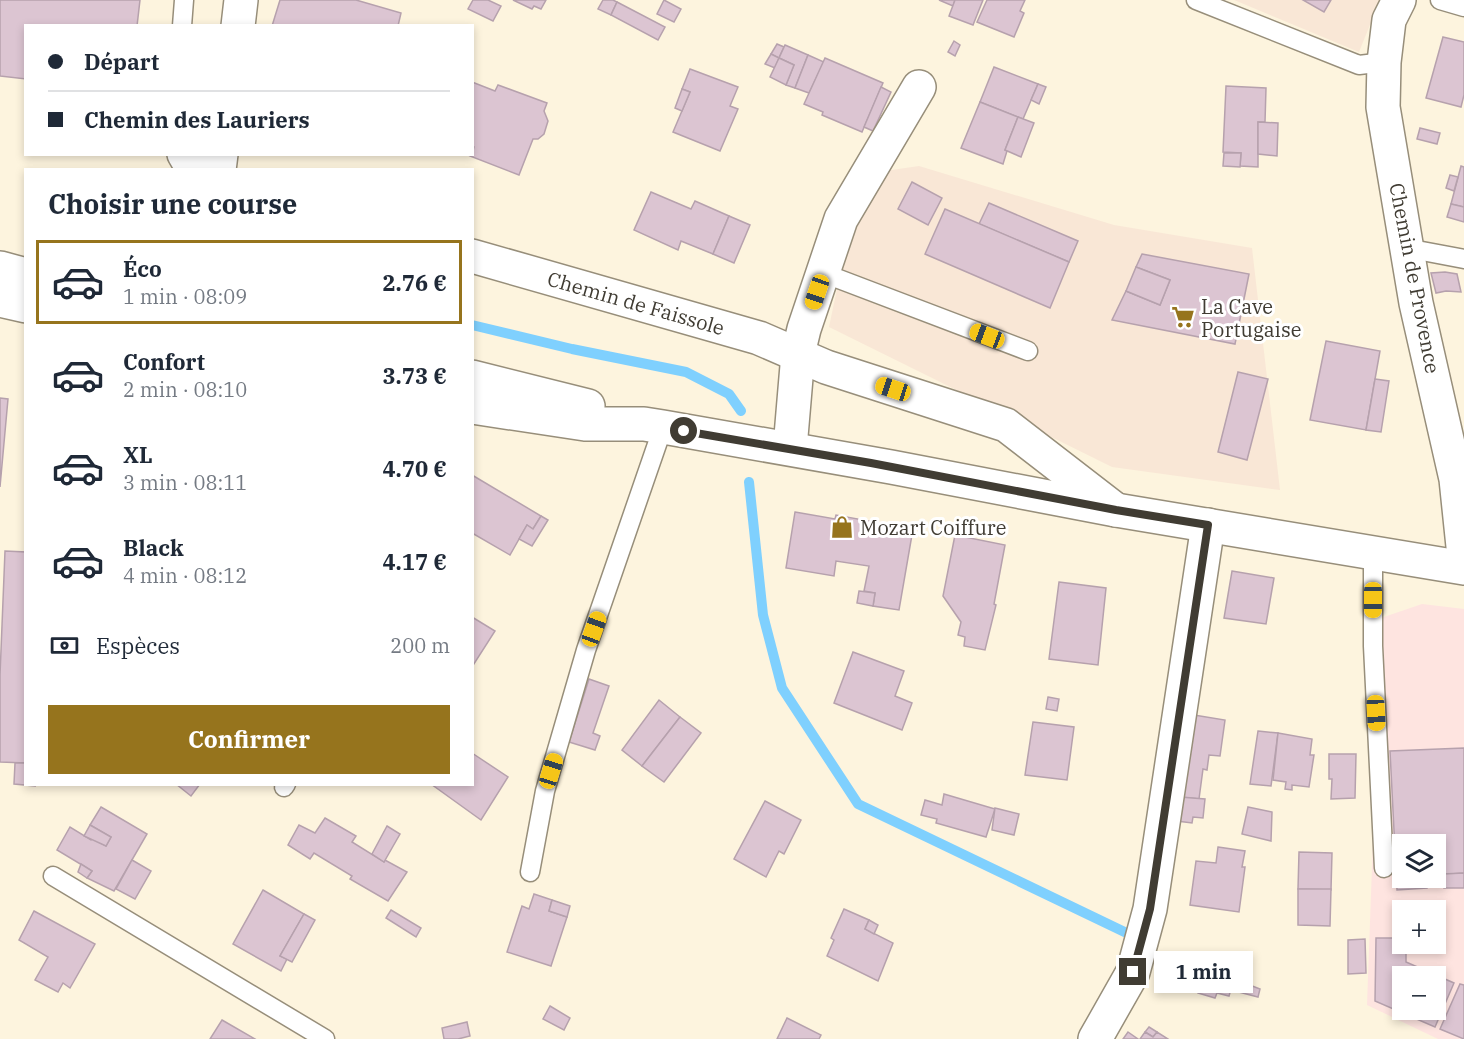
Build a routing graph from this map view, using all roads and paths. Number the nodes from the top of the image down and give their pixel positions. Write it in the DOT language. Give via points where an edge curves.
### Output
graph roads {
  1 [pos="184,0"];
  2 [pos="241,0"];
  3 [pos="1196,0"];
  4 [pos="1399,0"];
  5 [pos="1440,0"];
  6 [pos="1464,7"];
  7 [pos="182,24"];
  8 [pos="238,24"];
  9 [pos="1384,62"];
  10 [pos="919,87"];
  11 [pos="185,156"];
  12 [pos="195,168"];
  13 [pos="1408,254"];
  14 [pos="474,257"];
  15 [pos="1464,259"];
  16 [pos="0,268"];
  17 [pos="823,273"];
  18 [pos="14,299"];
  19 [pos="1028,351"];
  20 [pos="798,354"];
  21 [pos="474,378"];
  22 [pos="474,408"];
  23 [pos="653,426"];
  24 [pos="790,448"];
  25 [pos="1116,510"];
  26 [pos="1208,525"];
  27 [pos="1373,553"];
  28 [pos="1464,556"];
  29 [pos="1464,568"];
  30 [pos="1384,868"];
  31 [pos="530,872"];
  32 [pos="53,876"];
  33 [pos="325,1039"];
  34 [pos="1095,1039"];
  1 -- 7 [label="lane"];
  2 -- 8 [label="street"];
  3 -- 9 [label="lane" via="1359,65"];
  4 -- 9 [label="street, Chemin de Provence" via="1389,20"];
  5 -- 6 [label="lane"];
  9 -- 13 [label="street, Chemin de Provence" via="1383,106"];
  10 -- 17 [label="street" via="841,219"];
  11 -- 12 [label="street"];
  13 -- 15 [label="lane" via="1422,251"];
  13 -- 28 [label="street, Chemin de Provence" via="1456,479"];
  14 -- 20 [label="street, Chemin de Faissole" via="759,338"];
  16 -- 18 [label="street"];
  17 -- 19 [label="lane"];
  17 -- 20 [label="street"];
  20 -- 24 [label="street"];
  20 -- 25 [label="street, Chemin de Faissole" via="826,367 1006,425"];
  21 -- 23 [label="street"];
  22 -- 23 [label="street" via="585,424"];
  23 -- 24 [label="street"];
  23 -- 31 [label="lane" via="545,791"];
  24 -- 25 [label="street"];
  25 -- 26 [label="street"];
  26 -- 27 [label="street"];
  26 -- 34 [label="street" via="1150,909 1133,972"];
  27 -- 29 [label="street"];
  27 -- 30 [label="lane" via="1373,646"];
  32 -- 33 [label="lane"];
}
